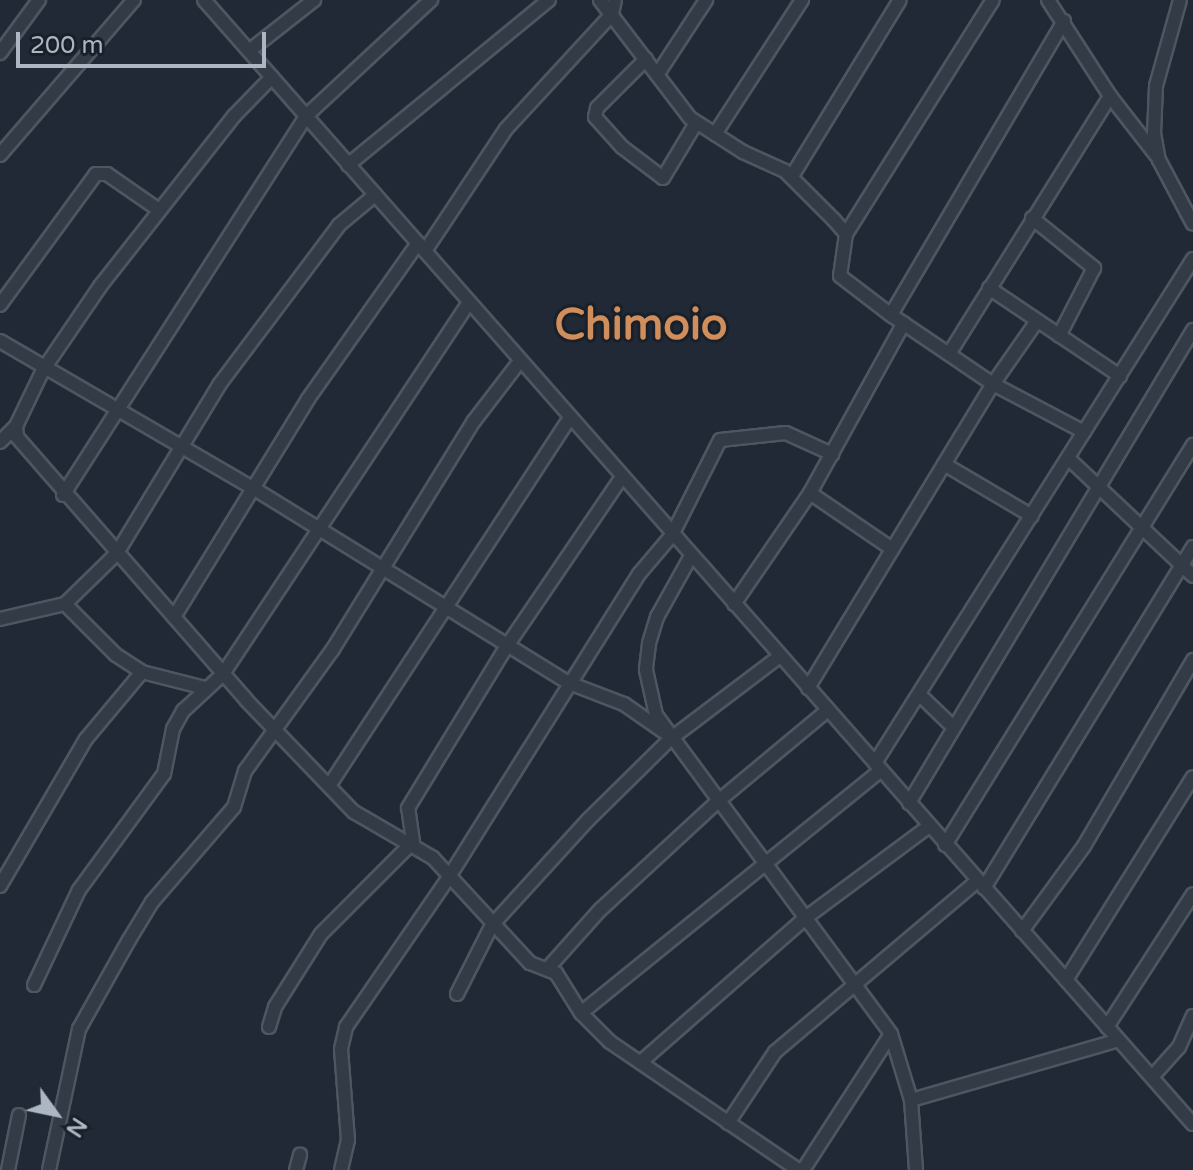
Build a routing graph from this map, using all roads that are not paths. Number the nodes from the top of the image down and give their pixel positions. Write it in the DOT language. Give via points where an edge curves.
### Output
graph roads {
  1 [pos="39,0"];
  2 [pos="134,0"];
  3 [pos="205,0"];
  4 [pos="314,0"];
  5 [pos="431,0"];
  6 [pos="549,0"];
  7 [pos="600,0"];
  8 [pos="615,0"];
  9 [pos="706,0"];
  10 [pos="802,0"];
  11 [pos="900,0"];
  12 [pos="993,0"];
  13 [pos="1048,0"];
  14 [pos="1180,0"];
  15 [pos="612,14"];
  16 [pos="1064,21"];
  17 [pos="249,51"];
  18 [pos="0,53"];
  19 [pos="646,59"];
  20 [pos="657,75"];
  21 [pos="272,77"];
  22 [pos="1111,104"];
  23 [pos="306,116"];
  24 [pos="696,123"];
  25 [pos="715,134"];
  26 [pos="0,155"];
  27 [pos="1159,160"];
  28 [pos="348,165"];
  29 [pos="792,176"];
  30 [pos="375,195"];
  31 [pos="159,210"];
  32 [pos="1032,218"];
  33 [pos="1193,224"];
  34 [pos="846,234"];
  35 [pos="421,247"];
  36 [pos="1193,259"];
  37 [pos="989,288"];
  38 [pos="469,302"];
  39 [pos="0,305"];
  40 [pos="891,315"];
  41 [pos="1037,321"];
  42 [pos="904,323"];
  43 [pos="1193,330"];
  44 [pos="1059,336"];
  45 [pos="0,341"];
  46 [pos="949,354"];
  47 [pos="520,361"];
  48 [pos="43,370"];
  49 [pos="1120,376"];
  50 [pos="993,384"];
  51 [pos="116,412"];
  52 [pos="570,418"];
  53 [pos="16,426"];
  54 [pos="1084,432"];
  55 [pos="0,442"];
  56 [pos="1193,445"];
  57 [pos="184,448"];
  58 [pos="832,454"];
  59 [pos="1068,458"];
  60 [pos="944,464"];
  61 [pos="622,477"];
  62 [pos="1100,485"];
  63 [pos="253,488"];
  64 [pos="810,493"];
  65 [pos="63,495"];
  66 [pos="1032,516"];
  67 [pos="318,528"];
  68 [pos="1141,529"];
  69 [pos="672,535"];
  70 [pos="1193,547"];
  71 [pos="892,549"];
  72 [pos="117,553"];
  73 [pos="691,556"];
  74 [pos="1182,566"];
  75 [pos="380,567"];
  76 [pos="1193,576"];
  77 [pos="65,604"];
  78 [pos="734,604"];
  79 [pos="447,607"];
  80 [pos="174,617"];
  81 [pos="0,619"];
  82 [pos="507,646"];
  83 [pos="780,656"];
  84 [pos="1193,660"];
  85 [pos="142,672"];
  86 [pos="223,674"];
  87 [pos="569,683"];
  88 [pos="205,688"];
  89 [pos="808,688"];
  90 [pos="648,691"];
  91 [pos="921,696"];
  92 [pos="624,704"];
  93 [pos="828,710"];
  94 [pos="952,726"];
  95 [pos="275,730"];
  96 [pos="667,736"];
  97 [pos="878,766"];
  98 [pos="1193,777"];
  99 [pos="329,786"];
  100 [pos="716,803"];
  101 [pos="909,803"];
  102 [pos="929,826"];
  103 [pos="413,842"];
  104 [pos="945,845"];
  105 [pos="763,862"];
  106 [pos="447,880"];
  107 [pos="981,884"];
  108 [pos="0,886"];
  109 [pos="1193,894"];
  110 [pos="804,919"];
  111 [pos="492,925"];
  112 [pos="1022,931"];
  113 [pos="549,967"];
  114 [pos="1066,980"];
  115 [pos="855,983"];
  116 [pos="34,985"];
  117 [pos="457,994"];
  118 [pos="581,1013"];
  119 [pos="1193,1016"];
  120 [pos="269,1027"];
  121 [pos="1107,1027"];
  122 [pos="891,1034"];
  123 [pos="1119,1040"];
  124 [pos="642,1061"];
  125 [pos="1152,1077"];
  126 [pos="911,1100"];
  127 [pos="19,1115"];
  128 [pos="728,1123"];
  129 [pos="1193,1124"];
  130 [pos="300,1155"];
  131 [pos="8,1170"];
  132 [pos="49,1170"];
  133 [pos="296,1170"];
  134 [pos="341,1170"];
  135 [pos="800,1170"];
  136 [pos="916,1170"];
  1 -- 18 [label="street"];
  2 -- 26 [label="street"];
  3 -- 17 [label="street"];
  4 -- 17 [label="street"];
  5 -- 23 [label="street"];
  6 -- 28 [label="street"];
  7 -- 15 [label="street"];
  8 -- 15 [label="street"];
  9 -- 20 [label="street"];
  10 -- 25 [label="street"];
  11 -- 29 [label="street"];
  12 -- 34 [label="street"];
  13 -- 16 [label="street"];
  14 -- 27 [label="street" via="1154,100"];
  15 -- 19 [label="street"];
  15 -- 35 [label="street" via="506,129"];
  16 -- 22 [label="street"];
  16 -- 40 [label="street"];
  17 -- 21 [label="street"];
  19 -- 20 [label="street"];
  19 -- 24 [label="street" via="597,108 595,117 622,147 663,178"];
  20 -- 24 [label="street"];
  21 -- 23 [label="street"];
  21 -- 31 [label="street"];
  22 -- 27 [label="street"];
  22 -- 32 [label="street"];
  23 -- 28 [label="street"];
  23 -- 51 [label="street"];
  24 -- 25 [label="street"];
  25 -- 29 [label="street"];
  27 -- 33 [label="street"];
  28 -- 30 [label="street"];
  29 -- 34 [label="street"];
  30 -- 35 [label="street"];
  30 -- 57 [label="street" via="318,251 219,385"];
  31 -- 39 [label="street" via="107,174 96,174"];
  31 -- 48 [label="street"];
  32 -- 37 [label="street"];
  32 -- 44 [label="street" via="1094,268"];
  34 -- 40 [label="street" via="840,276"];
  35 -- 38 [label="street"];
  35 -- 63 [label="street" via="345,344"];
  36 -- 49 [label="street"];
  37 -- 41 [label="street"];
  37 -- 46 [label="street"];
  38 -- 47 [label="street"];
  38 -- 67 [label="street"];
  40 -- 42 [label="street"];
  41 -- 44 [label="street"];
  41 -- 50 [label="street"];
  42 -- 46 [label="street"];
  42 -- 58 [label="street"];
  43 -- 62 [label="street"];
  44 -- 49 [label="street"];
  45 -- 48 [label="street"];
  46 -- 50 [label="street"];
  47 -- 52 [label="street"];
  47 -- 75 [label="street" via="474,421"];
  48 -- 51 [label="street"];
  48 -- 53 [label="street"];
  49 -- 54 [label="street"];
  50 -- 54 [label="street"];
  50 -- 60 [label="street"];
  51 -- 57 [label="street"];
  51 -- 65 [label="street"];
  52 -- 61 [label="street"];
  52 -- 79 [label="street"];
  53 -- 55 [label="street"];
  53 -- 65 [label="street" via="25,450"];
  54 -- 59 [label="street"];
  56 -- 68 [label="street"];
  57 -- 63 [label="street"];
  57 -- 72 [label="street"];
  58 -- 64 [label="street"];
  58 -- 69 [label="street" via="786,433 751,441 722,437"];
  59 -- 62 [label="street"];
  59 -- 66 [label="street"];
  60 -- 66 [label="street"];
  60 -- 71 [label="street"];
  61 -- 69 [label="street"];
  61 -- 82 [label="street"];
  62 -- 68 [label="street"];
  62 -- 94 [label="street"];
  63 -- 67 [label="street"];
  63 -- 80 [label="street"];
  64 -- 71 [label="street"];
  64 -- 78 [label="street"];
  65 -- 72 [label="street"];
  66 -- 91 [label="street"];
  67 -- 75 [label="street"];
  67 -- 86 [label="street"];
  68 -- 74 [label="street"];
  68 -- 104 [label="street"];
  69 -- 73 [label="street"];
  69 -- 87 [label="street" via="639,574"];
  70 -- 74 [label="street"];
  71 -- 89 [label="street"];
  72 -- 77 [label="street"];
  72 -- 80 [label="street"];
  73 -- 78 [label="street"];
  73 -- 90 [label="street" via="657,617 647,657"];
  74 -- 76 [label="street"];
  74 -- 107 [label="street"];
  75 -- 79 [label="street"];
  75 -- 95 [label="street" via="333,649"];
  77 -- 81 [label="street"];
  77 -- 85 [label="street" via="116,655"];
  78 -- 83 [label="street"];
  79 -- 82 [label="street"];
  79 -- 99 [label="street"];
  80 -- 86 [label="street"];
  82 -- 87 [label="street"];
  82 -- 103 [label="street" via="408,808"];
  83 -- 89 [label="street"];
  83 -- 96 [label="street"];
  84 -- 112 [label="street" via="1084,846"];
  85 -- 88 [label="street"];
  85 -- 108 [label="street" via="86,739"];
  86 -- 88 [label="street"];
  86 -- 95 [label="street"];
  87 -- 92 [label="street"];
  87 -- 106 [label="street"];
  88 -- 116 [label="street" via="173,729 164,774 79,890"];
  89 -- 93 [label="street"];
  90 -- 92 [label="street"];
  90 -- 96 [label="street"];
  91 -- 94 [label="street"];
  91 -- 97 [label="street"];
  92 -- 96 [label="street"];
  93 -- 97 [label="street"];
  93 -- 100 [label="street"];
  94 -- 101 [label="street"];
  95 -- 99 [label="street"];
  95 -- 132 [label="street" via="245,771 234,807 152,902 79,1029"];
  96 -- 100 [label="street"];
  96 -- 111 [label="street"];
  97 -- 101 [label="street"];
  97 -- 105 [label="street"];
  98 -- 114 [label="street"];
  99 -- 103 [label="street" via="354,812"];
  100 -- 105 [label="street"];
  100 -- 113 [label="street" via="600,910"];
  101 -- 102 [label="street"];
  102 -- 104 [label="street"];
  102 -- 110 [label="street"];
  103 -- 106 [label="street"];
  103 -- 120 [label="street" via="321,934 275,1007"];
  104 -- 107 [label="street"];
  105 -- 110 [label="street"];
  105 -- 118 [label="street"];
  106 -- 111 [label="street"];
  106 -- 134 [label="street" via="342,1037 348,1140"];
  107 -- 112 [label="street"];
  107 -- 115 [label="street"];
  109 -- 121 [label="street"];
  110 -- 115 [label="street"];
  110 -- 124 [label="street"];
  111 -- 113 [label="street" via="530,963"];
  111 -- 117 [label="street"];
  112 -- 114 [label="street"];
  113 -- 118 [label="street"];
  114 -- 121 [label="street"];
  115 -- 122 [label="street"];
  115 -- 128 [label="street" via="775,1052"];
  118 -- 124 [label="street" via="610,1042"];
  119 -- 125 [label="street" via="1179,1047"];
  121 -- 123 [label="street"];
  122 -- 126 [label="street"];
  122 -- 135 [label="street"];
  123 -- 125 [label="street"];
  123 -- 126 [label="street"];
  124 -- 128 [label="street"];
  125 -- 129 [label="street"];
  126 -- 136 [label="street"];
  127 -- 131 [label="street"];
  128 -- 135 [label="street"];
  130 -- 133 [label="street"];
}
